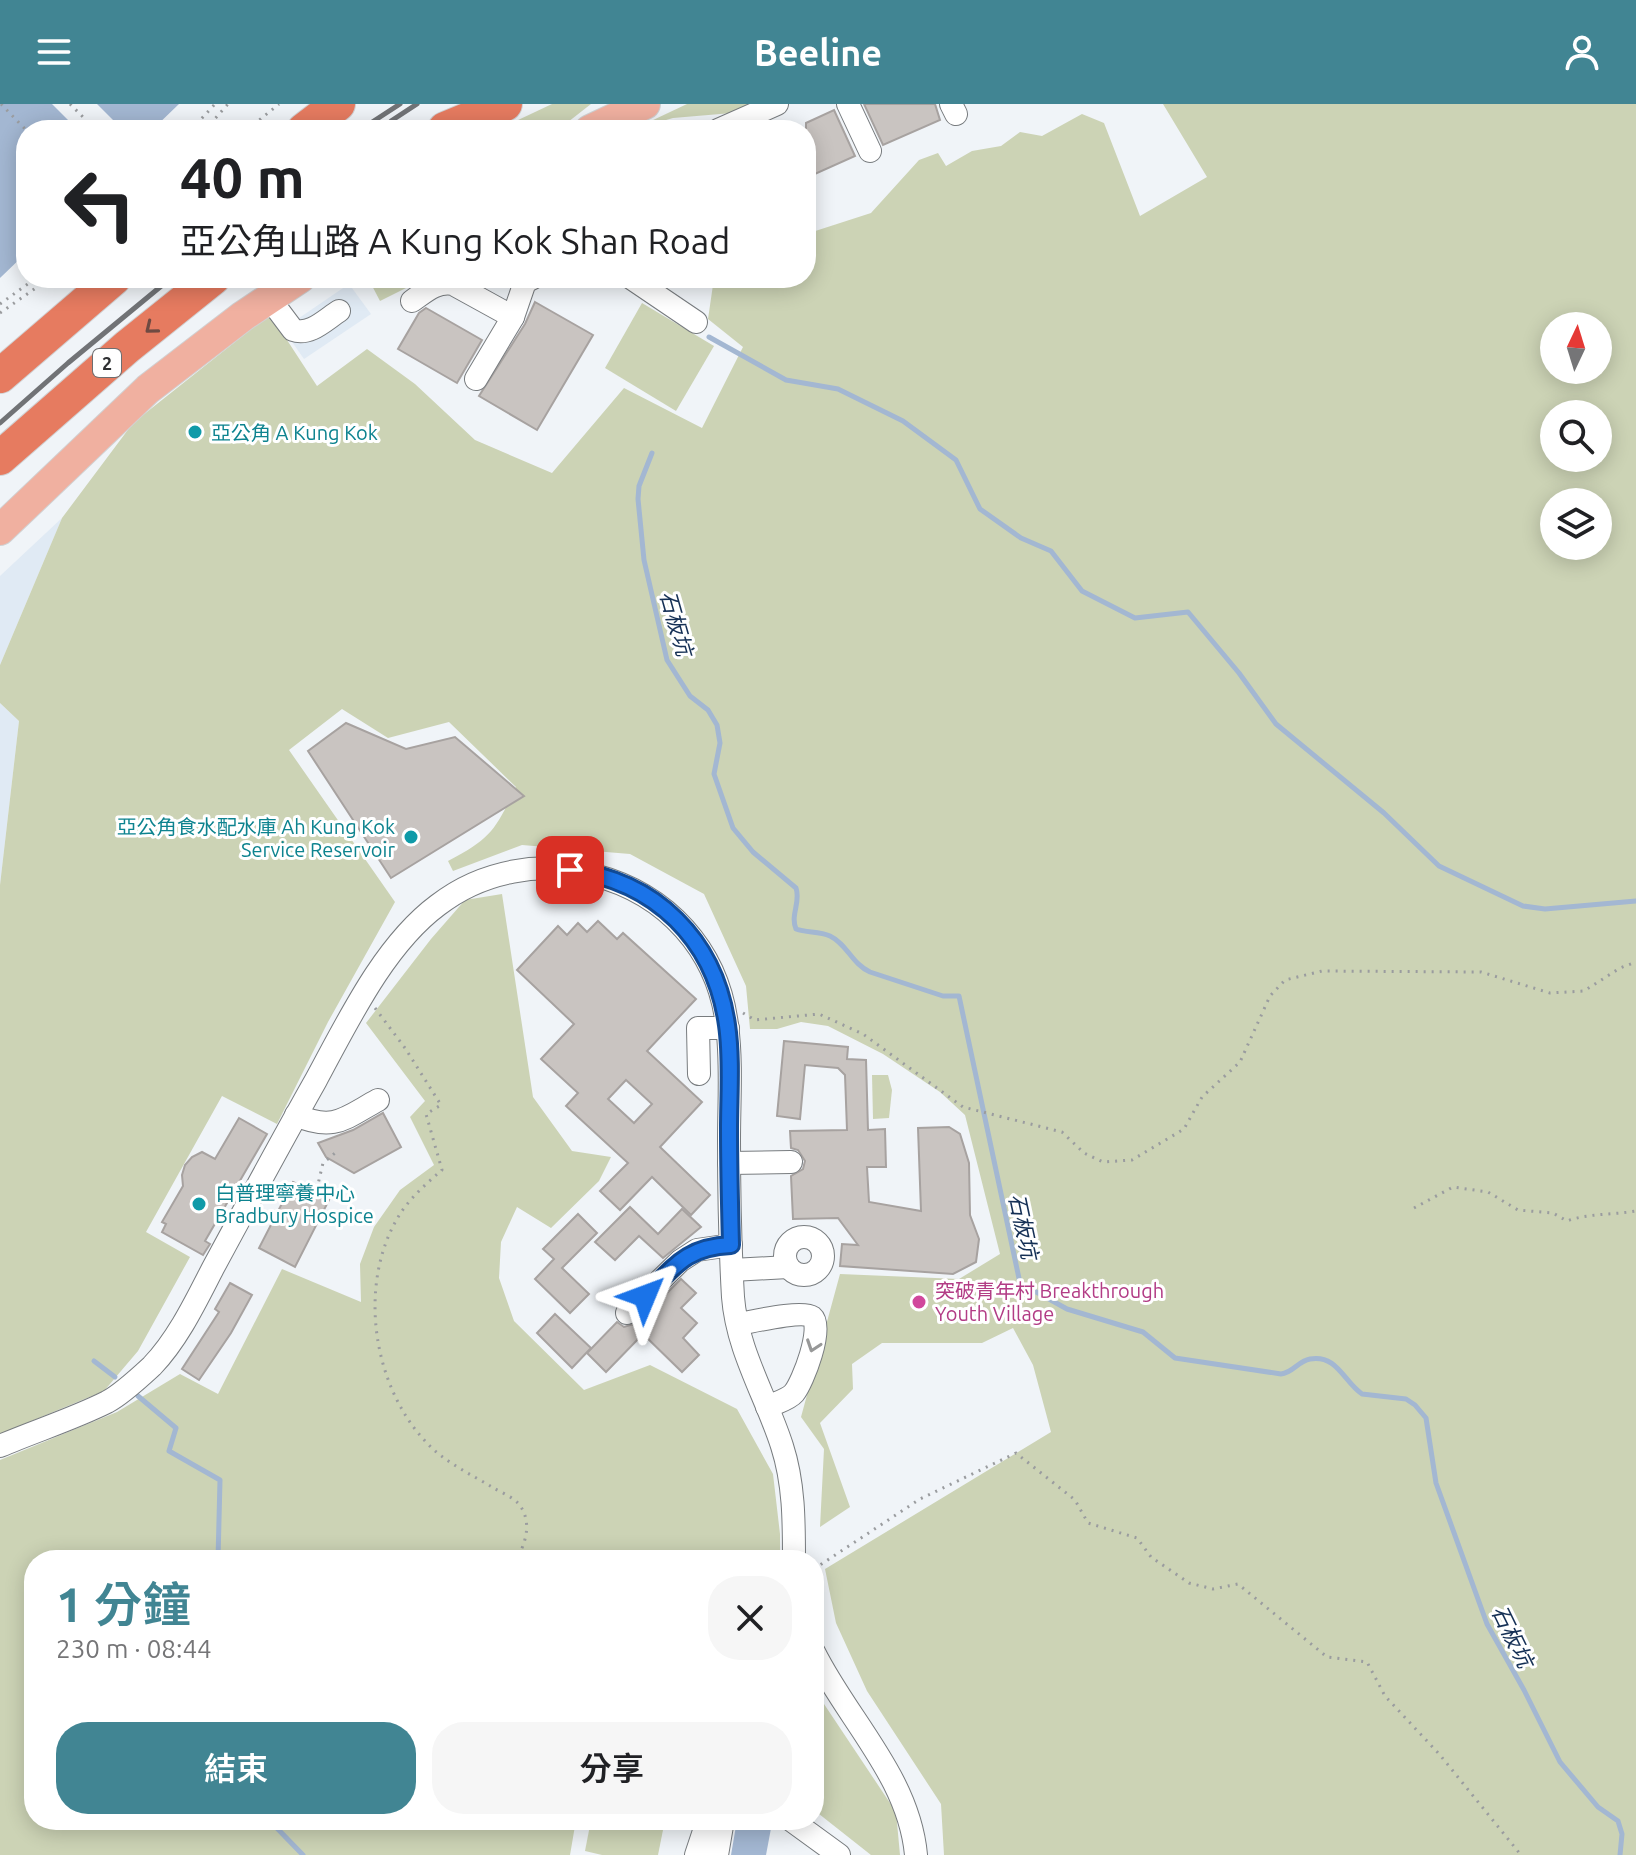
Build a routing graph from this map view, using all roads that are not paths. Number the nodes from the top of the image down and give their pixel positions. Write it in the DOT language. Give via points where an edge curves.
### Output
graph roads {
  1 [pos="338,104"];
  2 [pos="475,104"];
  3 [pos="505,104"];
  4 [pos="645,104"];
  5 [pos="777,104"];
  6 [pos="848,104"];
  7 [pos="317,120"];
  8 [pos="455,120"];
  9 [pos="466,120"];
  10 [pos="611,120"];
  11 [pos="744,120"];
  12 [pos="870,151"];
  13 [pos="102,288"];
  14 [pos="201,288"];
  15 [pos="284,288"];
  16 [pos="430,288"];
  17 [pos="460,288"];
  18 [pos="523,288"];
  19 [pos="646,288"];
  20 [pos="269,298"];
  21 [pos="412,301"];
  22 [pos="339,311"];
  23 [pos="513,317"];
  24 [pos="696,322"];
  25 [pos="0,376"];
  26 [pos="476,379"];
  27 [pos="0,458"];
  28 [pos="0,530"];
  29 [pos="728,1028"];
  30 [pos="699,1074"];
  31 [pos="378,1100"];
  32 [pos="296,1115"];
  33 [pos="791,1162"];
  34 [pos="729,1163"];
  35 [pos="731,1245"];
  36 [pos="788,1267"];
  37 [pos="732,1270"];
  38 [pos="627,1313"];
  39 [pos="738,1324"];
  40 [pos="767,1407"];
  41 [pos="0,1446"];
  42 [pos="794,1550"];
  43 [pos="824,1668"];
  44 [pos="705,1830"];
  45 [pos="721,1830"];
  46 [pos="805,1830"];
  47 [pos="696,1855"];
  48 [pos="717,1855"];
  49 [pos="839,1855"];
  50 [pos="916,1855"];
  1 -- 7 [label="highway"];
  2 -- 8 [label="highway"];
  3 -- 9 [label="highway"];
  4 -- 10 [label="main road"];
  5 -- 11 [label="street"];
  6 -- 12 [label="street"];
  13 -- 25 [label="highway"];
  14 -- 27 [label="highway, 2, one-way"];
  15 -- 20 [label="main road"];
  16 -- 21 [label="street"];
  17 -- 23 [label="street"];
  18 -- 23 [label="street"];
  19 -- 24 [label="street"];
  20 -- 22 [label="street" via="299,332"];
  20 -- 28 [label="main road" via="122,412"];
  23 -- 26 [label="street"];
  29 -- 30 [label="street" via="698,1028"];
  29 -- 32 [label="street" via="705,955 664,908 616,880 554,868 525,869 468,886 410,929 342,1032"];
  29 -- 34 [label="street"];
  31 -- 32 [label="street" via="325,1125"];
  32 -- 41 [label="street" via="189,1313 154,1364 110,1400"];
  33 -- 34 [label="street"];
  34 -- 35 [label="street"];
  35 -- 37 [label="street"];
  35 -- 38 [label="street" via="697,1250 680,1261"];
  36 -- 37 [label="street"];
  37 -- 39 [label="street"];
  39 -- 40 [label="street"];
  39 -- 40 [label="street, one-way" via="800,1315 816,1322 816,1339 796,1391"];
  40 -- 42 [label="street" via="790,1476"];
  43 -- 50 [label="street" via="892,1780 909,1818"];
  44 -- 47 [label="street"];
  45 -- 48 [label="street"];
  46 -- 49 [label="street"];
}
